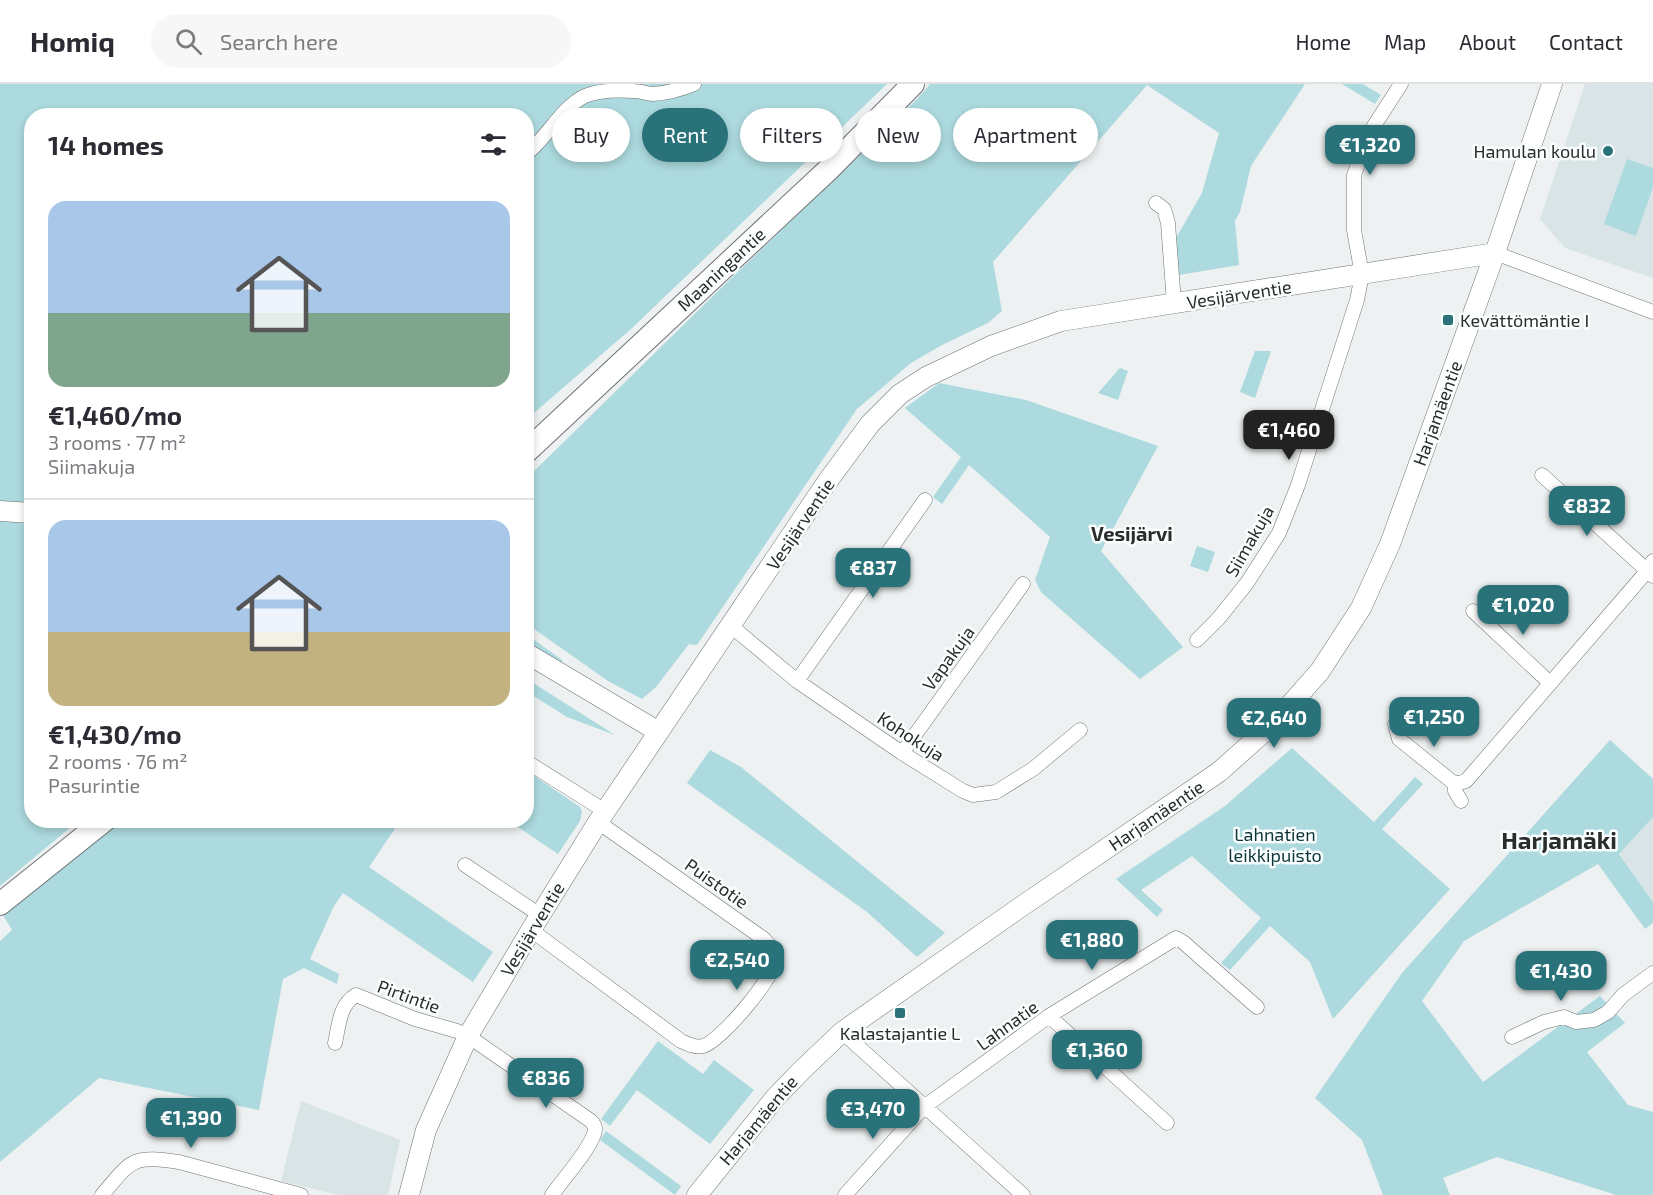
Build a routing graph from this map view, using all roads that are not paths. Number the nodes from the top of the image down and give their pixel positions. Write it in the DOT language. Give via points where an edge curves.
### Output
graph roads {
  1 [pos="693,84"];
  2 [pos="913,84"];
  3 [pos="1401,84"];
  4 [pos="1552,84"];
  5 [pos="534,148"];
  6 [pos="1156,203"];
  7 [pos="1495,253"];
  8 [pos="1362,275"];
  9 [pos="1174,303"];
  10 [pos="1653,312"];
  11 [pos="534,445"];
  12 [pos="1542,475"];
  13 [pos="925,500"];
  14 [pos="0,511"];
  15 [pos="24,512"];
  16 [pos="1651,569"];
  17 [pos="1023,584"];
  18 [pos="1473,611"];
  19 [pos="731,626"];
  20 [pos="1197,640"];
  21 [pos="534,658"];
  22 [pos="796,681"];
  23 [pos="1550,683"];
  24 [pos="1395,724"];
  25 [pos="1080,730"];
  26 [pos="658,732"];
  27 [pos="902,753"];
  28 [pos="534,767"];
  29 [pos="1455,784"];
  30 [pos="1461,801"];
  31 [pos="602,817"];
  32 [pos="95,828"];
  33 [pos="465,865"];
  34 [pos="0,904"];
  35 [pos="535,922"];
  36 [pos="1653,973"];
  37 [pos="1257,1007"];
  38 [pos="1049,1016"];
  39 [pos="842,1032"];
  40 [pos="468,1036"];
  41 [pos="1512,1037"];
  42 [pos="335,1043"];
  43 [pos="924,1107"];
  44 [pos="1167,1123"];
  45 [pos="102,1195"];
  46 [pos="301,1195"];
  47 [pos="409,1195"];
  48 [pos="552,1195"];
  49 [pos="697,1195"];
  50 [pos="846,1195"];
  51 [pos="1023,1195"];
  1 -- 5 [label="street" via="652,94 637,91 584,96 560,116"];
  2 -- 11 [label="main road, Maaningantie" via="828,170"];
  3 -- 8 [label="street" via="1370,132 1354,175 1354,230"];
  4 -- 7 [label="street, Harjamäentie"];
  6 -- 9 [label="street" via="1164,209 1168,223"];
  7 -- 8 [label="street, Vesijärventie"];
  7 -- 10 [label="street"];
  7 -- 39 [label="street, Harjamäentie" via="1390,544 1361,608 1320,671 1275,723 1219,772"];
  8 -- 9 [label="street, Vesijärventie"];
  8 -- 20 [label="street, Siimakuja" via="1298,485 1279,533 1247,583"];
  9 -- 19 [label="street, Vesijärventie" via="1061,321 992,346 926,377 900,394 870,424 827,482"];
  12 -- 16 [label="street"];
  13 -- 22 [label="street"];
  14 -- 15 [label="street"];
  16 -- 23 [label="street"];
  17 -- 27 [label="street, Vapakuja"];
  18 -- 23 [label="street"];
  19 -- 22 [label="street, Kohokuja"];
  19 -- 26 [label="street, Vesijärventie"];
  21 -- 26 [label="street"];
  22 -- 27 [label="street, Kohokuja"];
  23 -- 29 [label="street" via="1466,781"];
  24 -- 29 [label="street" via="1400,739"];
  25 -- 27 [label="street, Kohokuja" via="1033,769 996,792 984,794 963,791"];
  26 -- 31 [label="street, Vesijärventie"];
  28 -- 31 [label="street"];
  29 -- 30 [label="street"];
  31 -- 35 [label="street, Vesijärventie"];
  31 -- 35 [label="street, Puistotie" via="764,939 774,951 776,961 769,976 724,1032 703,1047 690,1045"];
  32 -- 34 [label="main road"];
  33 -- 35 [label="street"];
  35 -- 40 [label="street, Vesijärventie"];
  36 -- 41 [label="street" via="1594,1020 1576,1022 1563,1017"];
  37 -- 38 [label="street, Lahnatie" via="1176,938"];
  38 -- 43 [label="street, Lahnatie"];
  38 -- 44 [label="street"];
  39 -- 43 [label="street"];
  39 -- 49 [label="street, Harjamäentie" via="775,1098"];
  40 -- 42 [label="street, Pirtintie" via="356,995 343,1007"];
  40 -- 47 [label="street, Vesijärventie" via="426,1130"];
  40 -- 48 [label="street" via="594,1125 595,1133 588,1146"];
  43 -- 50 [label="street, Lahnatie"];
  43 -- 51 [label="street"];
  45 -- 46 [label="street" via="128,1165 139,1159 159,1159"];
}
